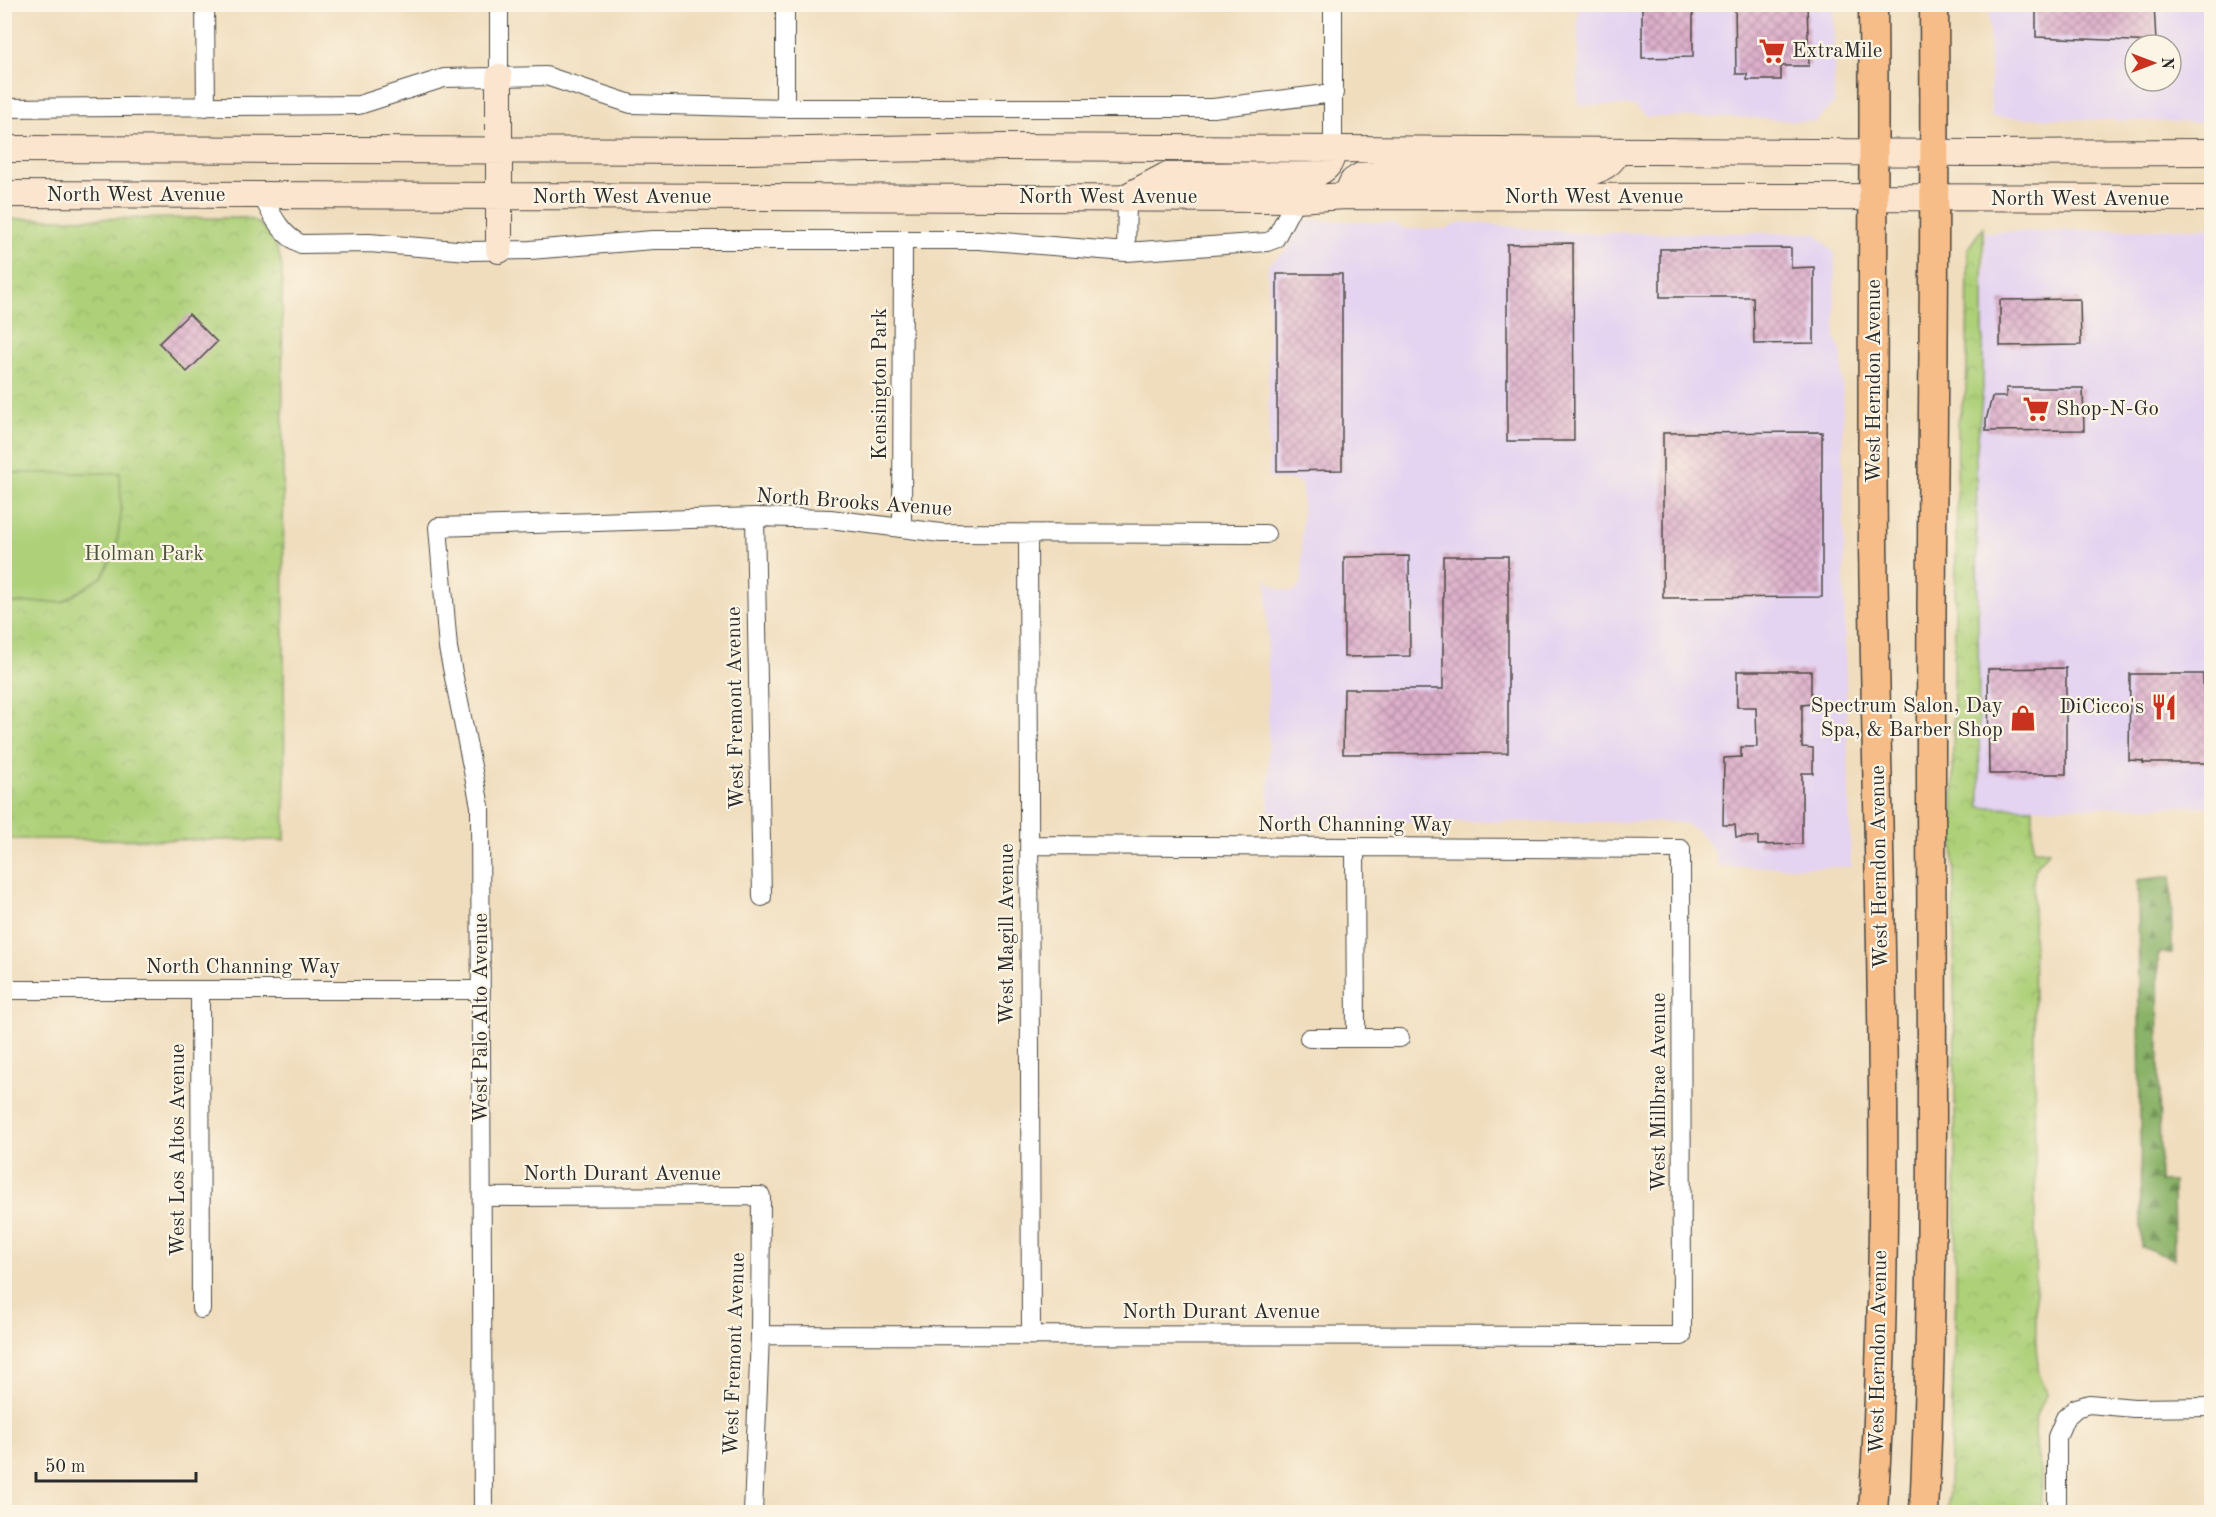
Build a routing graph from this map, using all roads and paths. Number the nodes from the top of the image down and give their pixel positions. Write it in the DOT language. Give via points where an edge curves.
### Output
graph roads {
  1 [pos="205,4"];
  2 [pos="499,4"];
  3 [pos="785,4"];
  4 [pos="1333,4"];
  5 [pos="1873,4"];
  6 [pos="1934,4"];
  7 [pos="499,77"];
  8 [pos="1334,93"];
  9 [pos="206,107"];
  10 [pos="4,108"];
  11 [pos="785,108"];
  12 [pos="4,149"];
  13 [pos="498,150"];
  14 [pos="1334,150"];
  15 [pos="1493,151"];
  16 [pos="1617,151"];
  17 [pos="1875,151"];
  18 [pos="2211,152"];
  19 [pos="1934,153"];
  20 [pos="4,194"];
  21 [pos="262,196"];
  22 [pos="1346,196"];
  23 [pos="1127,197"];
  24 [pos="1434,197"];
  25 [pos="498,198"];
  26 [pos="1875,198"];
  27 [pos="2211,198"];
  28 [pos="1296,199"];
  29 [pos="1935,199"];
  30 [pos="903,240"];
  31 [pos="499,250"];
  32 [pos="1126,252"];
  33 [pos="755,517"];
  34 [pos="438,527"];
  35 [pos="902,528"];
  36 [pos="1028,534"];
  37 [pos="1266,534"];
  38 [pos="1030,845"];
  39 [pos="1355,848"];
  40 [pos="1681,849"];
  41 [pos="762,897"];
  42 [pos="4,990"];
  43 [pos="200,990"];
  44 [pos="481,990"];
  45 [pos="1309,1038"];
  46 [pos="1356,1038"];
  47 [pos="1400,1038"];
  48 [pos="761,1196"];
  49 [pos="482,1197"];
  50 [pos="201,1309"];
  51 [pos="1031,1334"];
  52 [pos="760,1335"];
  53 [pos="1682,1336"];
  54 [pos="2211,1407"];
  55 [pos="483,1512"];
  56 [pos="753,1512"];
  57 [pos="1873,1512"];
  58 [pos="1924,1512"];
  59 [pos="2056,1512"];
  1 -- 9 [label="street"];
  2 -- 7 [label="street"];
  3 -- 11 [label="street"];
  4 -- 8 [label="street"];
  5 -- 17 [label="main road, West Herndon Avenue"];
  6 -- 19 [label="main road"];
  7 -- 9 [label="street" via="444,78 359,105"];
  7 -- 11 [label="street" via="546,76 631,104"];
  7 -- 13 [label="main road"];
  8 -- 11 [label="street" via="1213,108"];
  8 -- 14 [label="street"];
  9 -- 10 [label="street"];
  12 -- 13 [label="main road"];
  13 -- 14 [label="main road"];
  13 -- 25 [label="main road"];
  14 -- 15 [label="main road"];
  14 -- 23 [label="main road" via="1332,162 1313,175 1166,176"];
  15 -- 16 [label="main road"];
  15 -- 22 [label="main road" via="1433,172 1361,176 1353,181"];
  16 -- 17 [label="main road"];
  16 -- 24 [label="main road" via="1611,163 1597,170 1556,177 1478,177"];
  17 -- 19 [label="main road"];
  17 -- 26 [label="main road, West Herndon Avenue"];
  18 -- 19 [label="main road"];
  19 -- 29 [label="main road"];
  20 -- 21 [label="main road, North West Avenue"];
  21 -- 25 [label="main road, North West Avenue"];
  21 -- 31 [label="street" via="274,219 292,240 302,244 369,243"];
  22 -- 24 [label="main road, North West Avenue"];
  22 -- 28 [label="main road, North West Avenue"];
  23 -- 25 [label="main road, North West Avenue"];
  23 -- 28 [label="main road, North West Avenue"];
  23 -- 32 [label="street"];
  24 -- 26 [label="main road, North West Avenue"];
  25 -- 31 [label="main road"];
  26 -- 29 [label="main road, North West Avenue"];
  26 -- 57 [label="main road, West Herndon Avenue" via="1874,541 1881,856 1882,1263"];
  27 -- 29 [label="main road, North West Avenue"];
  28 -- 32 [label="street" via="1275,239 1268,242"];
  29 -- 58 [label="main road" via="1930,1341"];
  30 -- 31 [label="street" via="653,240"];
  30 -- 32 [label="street" via="978,240"];
  30 -- 35 [label="street, Kensington Park"];
  33 -- 34 [label="street, North Brooks Avenue"];
  33 -- 35 [label="street, North Brooks Avenue" via="830,519"];
  33 -- 41 [label="street, West Fremont Avenue"];
  34 -- 44 [label="street, West Palo Alto Avenue" via="448,648 480,806"];
  35 -- 36 [label="street, North Brooks Avenue" via="941,533"];
  36 -- 37 [label="street, North Brooks Avenue"];
  36 -- 38 [label="street, West Magill Avenue"];
  38 -- 39 [label="street, North Channing Way"];
  38 -- 51 [label="street, West Magill Avenue"];
  39 -- 40 [label="street, North Channing Way"];
  39 -- 46 [label="street"];
  40 -- 53 [label="street, West Millbrae Avenue"];
  42 -- 43 [label="street, North Channing Way"];
  43 -- 44 [label="street, North Channing Way"];
  43 -- 50 [label="street, West Los Altos Avenue"];
  44 -- 49 [label="street, West Palo Alto Avenue"];
  45 -- 46 [label="street"];
  46 -- 47 [label="street"];
  48 -- 49 [label="street, North Durant Avenue"];
  48 -- 52 [label="street, West Fremont Avenue"];
  49 -- 55 [label="street, West Palo Alto Avenue"];
  51 -- 52 [label="street, North Durant Avenue"];
  51 -- 53 [label="street, North Durant Avenue"];
  52 -- 56 [label="street, West Fremont Avenue"];
  54 -- 59 [label="street" via="2089,1404 2076,1408 2065,1418 2057,1437"];
}
